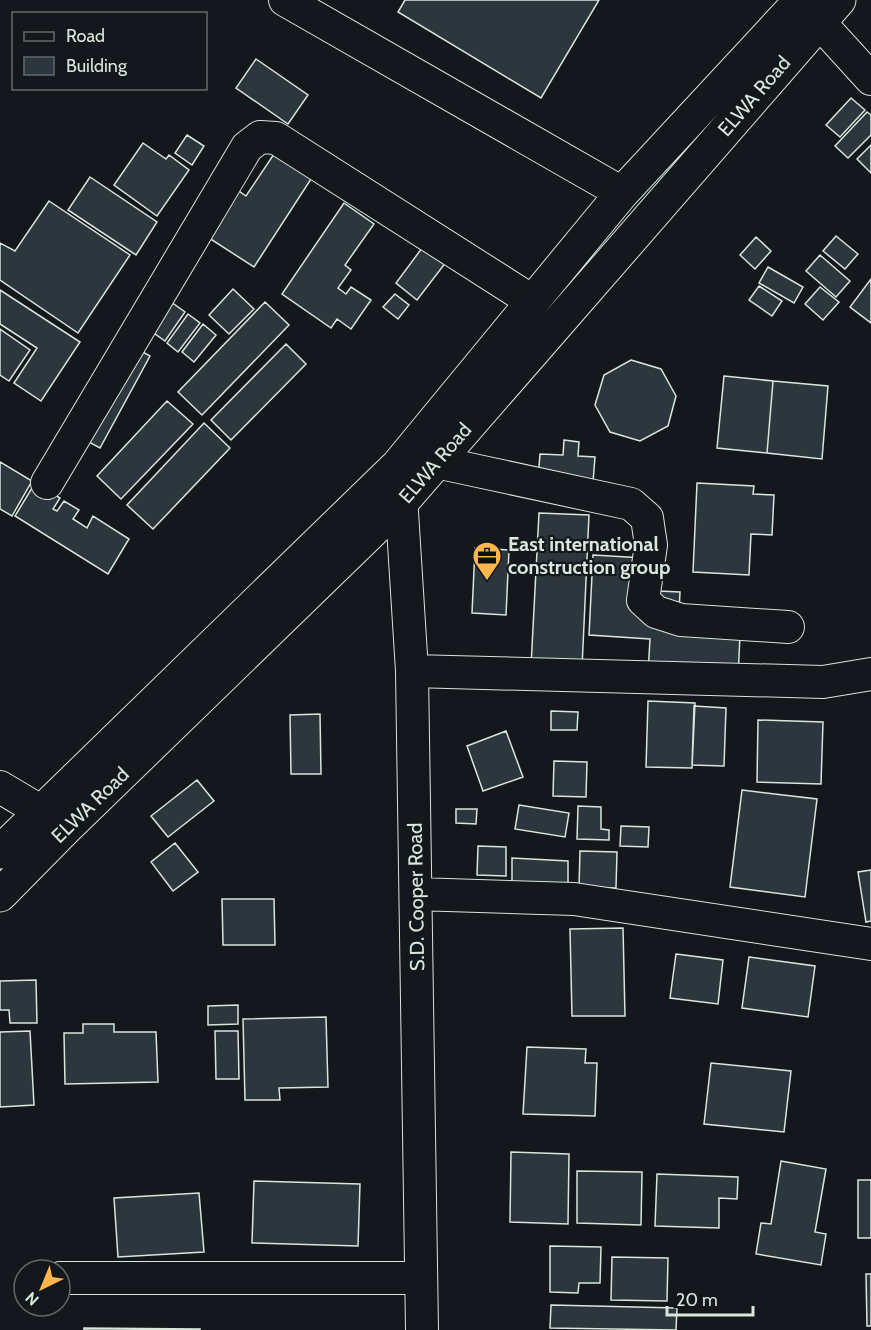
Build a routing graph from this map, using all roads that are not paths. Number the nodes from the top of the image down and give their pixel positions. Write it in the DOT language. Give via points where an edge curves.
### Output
graph roads {
  1 [pos="285,0"];
  2 [pos="812,4"];
  3 [pos="868,74"];
  4 [pos="622,193"];
  5 [pos="532,301"];
  6 [pos="436,462"];
  7 [pos="398,465"];
  8 [pos="47,483"];
  9 [pos="402,502"];
  10 [pos="788,627"];
  11 [pos="412,671"];
  12 [pos="871,674"];
  13 [pos="0,787"];
  14 [pos="42,812"];
  15 [pos="0,852"];
  16 [pos="416,894"];
  17 [pos="0,895"];
  18 [pos="871,944"];
  19 [pos="72,1278"];
  20 [pos="420,1278"];
  21 [pos="422,1330"];
  1 -- 4 [label="street"];
  2 -- 3 [label="street"];
  2 -- 4 [label="main road, ELWA Road"];
  2 -- 6 [label="main road, ELWA Road"];
  4 -- 5 [label="main road, ELWA Road"];
  5 -- 7 [label="main road, ELWA Road"];
  5 -- 8 [label="street" via="276,138 260,137 247,147"];
  6 -- 9 [label="main road, ELWA Road"];
  6 -- 10 [label="street" via="631,504 647,518 651,545 643,600 656,612 681,620"];
  7 -- 9 [label="street, S.D. Cooper Road"];
  7 -- 14 [label="main road, ELWA Road"];
  9 -- 11 [label="street, S.D. Cooper Road"];
  9 -- 17 [label="main road, ELWA Road"];
  11 -- 12 [label="street" via="823,682"];
  11 -- 16 [label="street, S.D. Cooper Road"];
  13 -- 14 [label="street"];
  14 -- 15 [label="main road, ELWA Road"];
  16 -- 18 [label="street" via="574,899"];
  16 -- 20 [label="street, S.D. Cooper Road"];
  19 -- 20 [label="street"];
  20 -- 21 [label="street, S.D. Cooper Road"];
}
